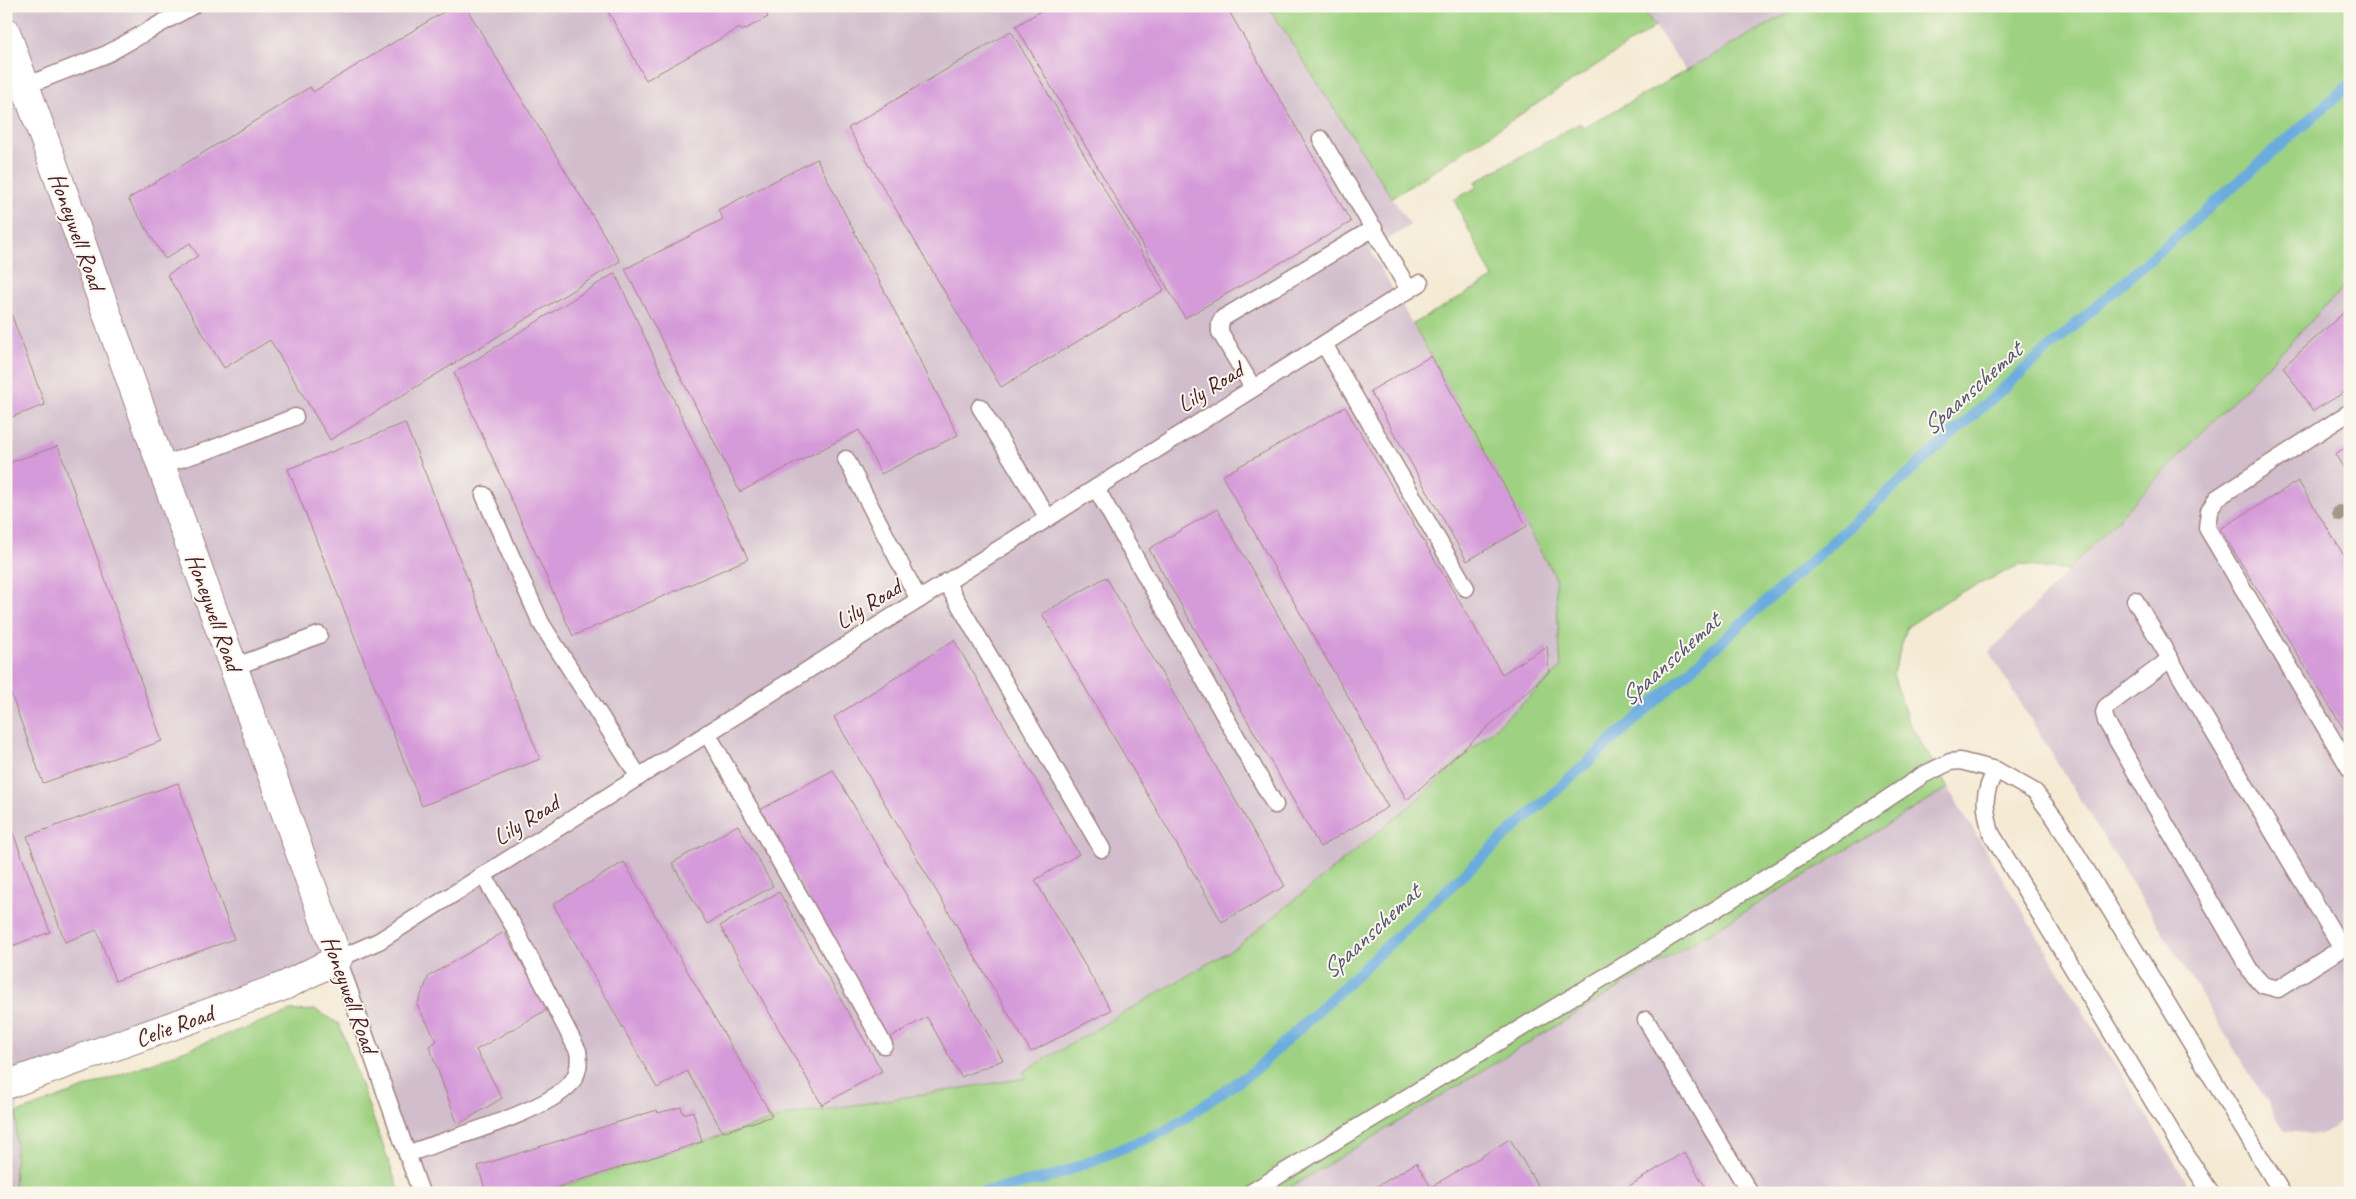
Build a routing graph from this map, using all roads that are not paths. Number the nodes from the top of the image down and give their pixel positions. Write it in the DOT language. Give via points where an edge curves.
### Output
graph roads {
  1 [pos="192,6"];
  2 [pos="164,13"];
  3 [pos="6,32"];
  4 [pos="25,86"];
  5 [pos="1321,139"];
  6 [pos="1374,228"];
  7 [pos="1324,344"];
  8 [pos="1253,388"];
  9 [pos="980,407"];
  10 [pos="2350,412"];
  11 [pos="295,417"];
  12 [pos="846,459"];
  13 [pos="161,465"];
  14 [pos="1096,488"];
  15 [pos="484,495"];
  16 [pos="1048,518"];
  17 [pos="946,582"];
  18 [pos="1466,588"];
  19 [pos="919,600"];
  20 [pos="2135,600"];
  21 [pos="319,635"];
  22 [pos="2170,659"];
  23 [pos="234,667"];
  24 [pos="707,733"];
  25 [pos="2350,769"];
  26 [pos="1996,770"];
  27 [pos="639,777"];
  28 [pos="1275,805"];
  29 [pos="1102,849"];
  30 [pos="483,875"];
  31 [pos="2346,945"];
  32 [pos="338,959"];
  33 [pos="1646,1020"];
  34 [pos="884,1045"];
  35 [pos="6,1085"];
  36 [pos="407,1154"];
  37 [pos="421,1193"];
  38 [pos="1250,1193"];
  39 [pos="1750,1193"];
  40 [pos="2211,1193"];
  41 [pos="2282,1193"];
  1 -- 2 [label="lane"];
  2 -- 4 [label="lane" via="107,54"];
  3 -- 4 [label="street, Honeywell Road"];
  4 -- 13 [label="street, Honeywell Road"];
  5 -- 6 [label="lane"];
  6 -- 7 [label="lane, Lily Road" via="1415,286"];
  6 -- 8 [label="lane" via="1222,318 1220,332"];
  7 -- 8 [label="lane, Lily Road"];
  7 -- 18 [label="lane"];
  8 -- 14 [label="lane, Lily Road"];
  9 -- 16 [label="lane"];
  10 -- 25 [label="lane" via="2217,498 2209,511 2207,528"];
  11 -- 13 [label="lane"];
  12 -- 19 [label="lane"];
  13 -- 23 [label="street, Honeywell Road"];
  14 -- 16 [label="lane, Lily Road"];
  14 -- 28 [label="lane"];
  15 -- 27 [label="lane" via="541,623"];
  16 -- 17 [label="lane, Lily Road"];
  17 -- 19 [label="lane, Lily Road"];
  17 -- 29 [label="lane"];
  19 -- 24 [label="lane, Lily Road"];
  20 -- 22 [label="lane"];
  21 -- 23 [label="lane"];
  22 -- 31 [label="lane"];
  22 -- 31 [label="lane" via="2106,707 2106,721 2251,972 2263,985 2278,989"];
  23 -- 32 [label="street, Honeywell Road"];
  24 -- 27 [label="lane, Lily Road"];
  24 -- 34 [label="lane"];
  26 -- 38 [label="lane" via="1960,761 1950,762 1923,775 1687,927"];
  26 -- 40 [label="lane" via="1984,800 1991,833"];
  26 -- 41 [label="lane" via="2035,792 2056,820"];
  27 -- 30 [label="lane, Lily Road"];
  30 -- 32 [label="lane, Lily Road" via="379,941"];
  30 -- 36 [label="lane" via="514,927 578,1051 580,1064 569,1085 533,1108"];
  32 -- 35 [label="street, Celie Road" via="284,986"];
  32 -- 36 [label="lane, Honeywell Road"];
  33 -- 39 [label="lane"];
  36 -- 37 [label="lane, Honeywell Road"];
}
